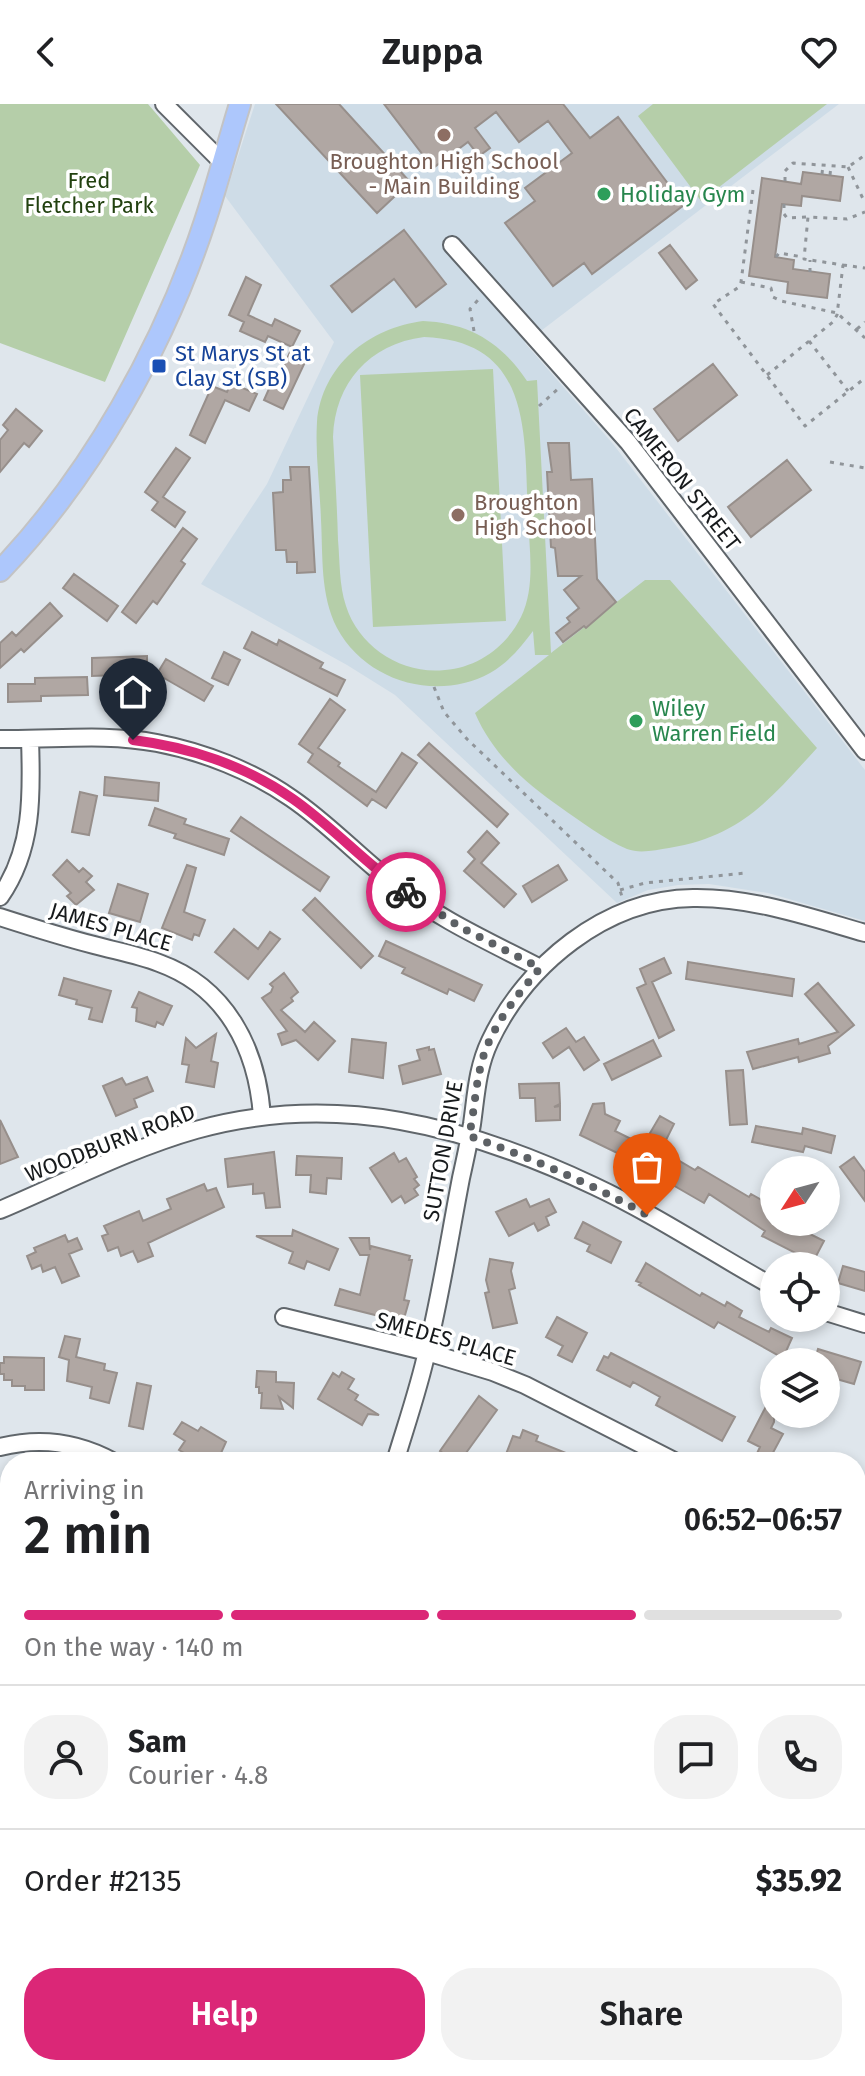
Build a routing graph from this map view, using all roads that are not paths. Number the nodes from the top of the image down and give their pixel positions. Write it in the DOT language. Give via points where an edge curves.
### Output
graph roads {
  1 [pos="164,104"];
  2 [pos="240,104"];
  3 [pos="222,162"];
  4 [pos="452,245"];
  5 [pos="0,571"];
  6 [pos="0,739"];
  7 [pos="30,740"];
  8 [pos="865,751"];
  9 [pos="0,897"];
  10 [pos="0,917"];
  11 [pos="865,933"];
  12 [pos="540,968"];
  13 [pos="262,1116"];
  14 [pos="469,1136"];
  15 [pos="0,1210"];
  16 [pos="760,1279"];
  17 [pos="840,1316"];
  18 [pos="284,1317"];
  19 [pos="865,1324"];
  20 [pos="427,1352"];
  21 [pos="0,1447"];
  22 [pos="93,1452"];
  23 [pos="398,1452"];
  24 [pos="656,1452"];
  1 -- 3 [label="street"];
  2 -- 3 [label="main road"];
  3 -- 5 [label="main road" via="170,311 138,375 94,451"];
  4 -- 8 [label="street, CAMERON STREET" via="628,442"];
  6 -- 7 [label="street"];
  7 -- 9 [label="street" via="30,817 17,865"];
  7 -- 12 [label="street" via="109,736 158,743 251,774 292,799 429,908"];
  10 -- 13 [label="street, JAMES PLACE" via="157,962 196,982 238,1027 250,1051"];
  11 -- 12 [label="street, SUTTON DRIVE" via="783,909 719,898 661,901 591,928"];
  12 -- 14 [label="street, SUTTON DRIVE" via="488,1045"];
  13 -- 14 [label="street, WOODBURN ROAD" via="352,1113"];
  13 -- 15 [label="street, WOODBURN ROAD" via="154,1144"];
  14 -- 16 [label="street, WOODBURN ROAD" via="596,1187"];
  14 -- 20 [label="street, SUTTON DRIVE"];
  17 -- 19 [label="street"];
  18 -- 20 [label="street, SMEDES PLACE"];
  20 -- 23 [label="street, SUTTON DRIVE"];
  20 -- 24 [label="street, SMEDES PLACE" via="525,1385"];
  21 -- 22 [label="street" via="68,1444"];
}
